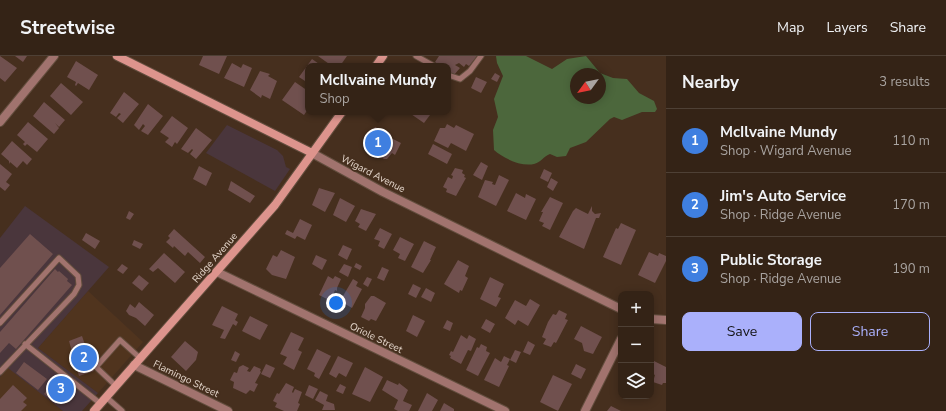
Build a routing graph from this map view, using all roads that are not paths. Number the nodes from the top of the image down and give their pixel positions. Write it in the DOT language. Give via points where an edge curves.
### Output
graph roads {
  1 [pos="54,56"];
  2 [pos="117,56"];
  3 [pos="417,56"];
  4 [pos="481,56"];
  5 [pos="429,63"];
  6 [pos="451,75"];
  7 [pos="340,115"];
  8 [pos="0,122"];
  9 [pos="312,153"];
  10 [pos="217,272"];
  11 [pos="618,308"];
  12 [pos="654,319"];
  13 [pos="666,320"];
  14 [pos="0,323"];
  15 [pos="25,344"];
  16 [pos="618,345"];
  17 [pos="140,358"];
  18 [pos="134,365"];
  19 [pos="0,372"];
  20 [pos="116,386"];
  21 [pos="103,400"];
  22 [pos="94,411"];
  23 [pos="122,411"];
  24 [pos="228,411"];
  25 [pos="505,411"];
  26 [pos="585,411"];
  1 -- 8 [label="street"];
  2 -- 9 [label="main road, Wigard Avenue"];
  3 -- 5 [label="lane"];
  4 -- 6 [label="lane" via="460,79"];
  7 -- 9 [label="main road, Ridge Avenue"];
  9 -- 10 [label="main road, Ridge Avenue" via="275,205"];
  9 -- 11 [label="street, Wigard Avenue" via="384,192"];
  10 -- 17 [label="main road, Ridge Avenue"];
  10 -- 25 [label="street, Oriole Street"];
  12 -- 13 [label="street"];
  14 -- 15 [label="lane" via="59,258 70,267 78,276 77,290"];
  15 -- 19 [label="lane"];
  15 -- 21 [label="lane"];
  16 -- 26 [label="street"];
  17 -- 18 [label="main road, Ridge Avenue"];
  17 -- 20 [label="lane" via="120,340 96,367"];
  18 -- 20 [label="main road, Ridge Avenue"];
  18 -- 24 [label="street, Flamingo Street"];
  20 -- 21 [label="main road, Ridge Avenue"];
  21 -- 22 [label="main road, Ridge Avenue"];
  21 -- 23 [label="lane"];
}
